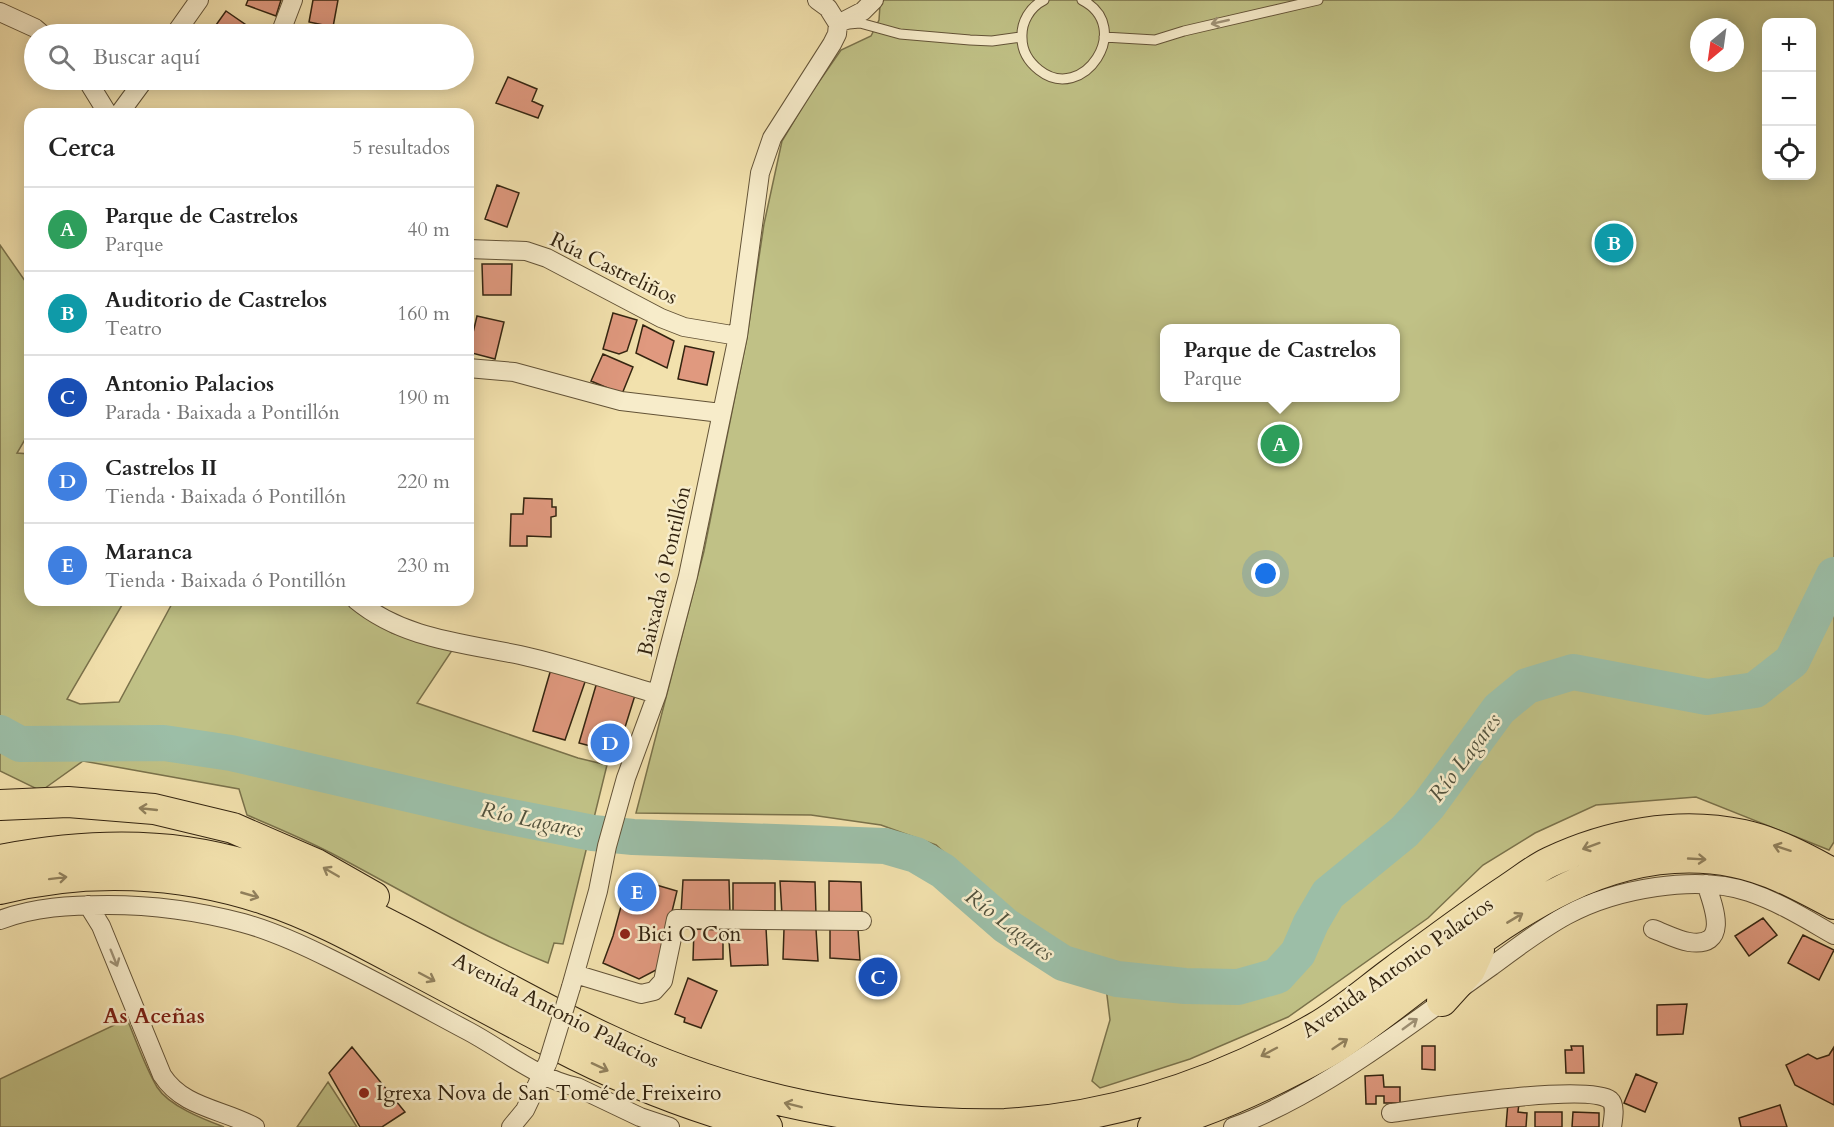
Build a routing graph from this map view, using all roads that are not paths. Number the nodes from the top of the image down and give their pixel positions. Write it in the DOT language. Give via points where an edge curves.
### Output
graph roads {
  1 [pos="199,0"];
  2 [pos="293,0"];
  3 [pos="817,0"];
  4 [pos="874,0"];
  5 [pos="1044,0"];
  6 [pos="1318,0"];
  7 [pos="1087,1"];
  8 [pos="0,12"];
  9 [pos="26,24"];
  10 [pos="182,24"];
  11 [pos="284,24"];
  12 [pos="838,24"];
  13 [pos="1104,37"];
  14 [pos="1021,38"];
  15 [pos="93,90"];
  16 [pos="137,90"];
  17 [pos="104,108"];
  18 [pos="124,108"];
  19 [pos="474,249"];
  20 [pos="738,336"];
  21 [pos="474,369"];
  22 [pos="722,413"];
  23 [pos="365,606"];
  24 [pos="657,694"];
  25 [pos="0,805"];
  26 [pos="0,860"];
  27 [pos="1834,874"];
  28 [pos="1706,884"];
  29 [pos="0,888"];
  30 [pos="1834,904"];
  31 [pos="88,905"];
  32 [pos="0,920"];
  33 [pos="862,921"];
  34 [pos="1653,929"];
  35 [pos="1834,935"];
  36 [pos="1485,938"];
  37 [pos="464,965"];
  38 [pos="573,980"];
  39 [pos="1443,1001"];
  40 [pos="546,1068"];
  41 [pos="1391,1113"];
  42 [pos="1269,1119"];
  43 [pos="255,1127"];
  44 [pos="511,1127"];
  45 [pos="670,1127"];
  46 [pos="767,1127"];
  47 [pos="1153,1127"];
  48 [pos="1233,1127"];
  49 [pos="1612,1127"];
  1 -- 10 [label="street"];
  2 -- 11 [label="street"];
  3 -- 12 [label="street" via="828,8"];
  4 -- 12 [label="street" via="863,11"];
  5 -- 14 [label="lane" via="1029,12"];
  6 -- 13 [label="lane, one-way" via="1155,40"];
  7 -- 13 [label="lane" via="1103,24"];
  8 -- 9 [label="street"];
  12 -- 14 [label="lane" via="860,23 900,34 970,40"];
  12 -- 20 [label="street, Baixada ó Pontillón" via="832,44 772,138 760,173"];
  13 -- 14 [label="lane" via="1095,63 1070,77 1043,73 1031,64"];
  15 -- 17 [label="street"];
  16 -- 18 [label="street"];
  19 -- 20 [label="street, Rúa Castreliños" via="526,251 547,258 661,318 684,327"];
  20 -- 22 [label="street, Baixada ó Pontillón"];
  21 -- 22 [label="street" via="514,372 621,401"];
  22 -- 24 [label="street, Baixada ó Pontillón" via="688,576"];
  23 -- 24 [label="street" via="414,633 522,655"];
  24 -- 38 [label="street, Baixada ó Pontillón" via="624,787"];
  37 -- 25 [label="main road, one-way" via="411,918 316,864 233,828 154,809 68,802"];
  26 -- 37 [label="main road, Avenida Antonio Palacios" via="58,850 120,847 223,859 292,879 352,905"];
  27 -- 37 [label="main road, Avenida Antonio Palacios, one-way" via="1797,853 1743,835 1693,830 1641,833 1596,843 1546,864 1479,908 1320,1025 1242,1066 1135,1103 1089,1114 1008,1124 895,1122 835,1114 744,1092 614,1043"];
  28 -- 34 [label="street" via="1717,919 1712,936 1703,943 1687,942"];
  28 -- 35 [label="street" via="1747,891"];
  28 -- 39 [label="street" via="1670,884 1617,895 1568,914"];
  29 -- 46 [label="main road, Avenida Antonio Palacios, one-way" via="79,876 130,875 192,881 264,899 348,934 603,1068 688,1104"];
  36 -- 30 [label="main road, Avenida Antonio Palacios, one-way" via="1563,888 1606,870 1649,861 1692,858 1734,862 1787,878"];
  31 -- 32 [label="street" via="34,910"];
  31 -- 40 [label="street" via="146,905 245,923 300,944"];
  31 -- 43 [label="street, one-way" via="101,926 168,1084 197,1104"];
  33 -- 38 [label="street" via="676,919 663,981 654,991 641,994"];
  36 -- 39 [label="main road" via="1470,970"];
  47 -- 36 [label="main road, Avenida Antonio Palacios, one-way" via="1253,1091 1338,1046"];
  38 -- 40 [label="street, Baixada ó Pontillón, bridge"];
  42 -- 39 [label="street, one-way"];
  40 -- 44 [label="street, Baixada ó Pontillón" via="525,1110"];
  40 -- 45 [label="street" via="567,1085"];
  41 -- 49 [label="street" via="1530,1096 1577,1095 1610,1101"];
  42 -- 48 [label="street"];
}
